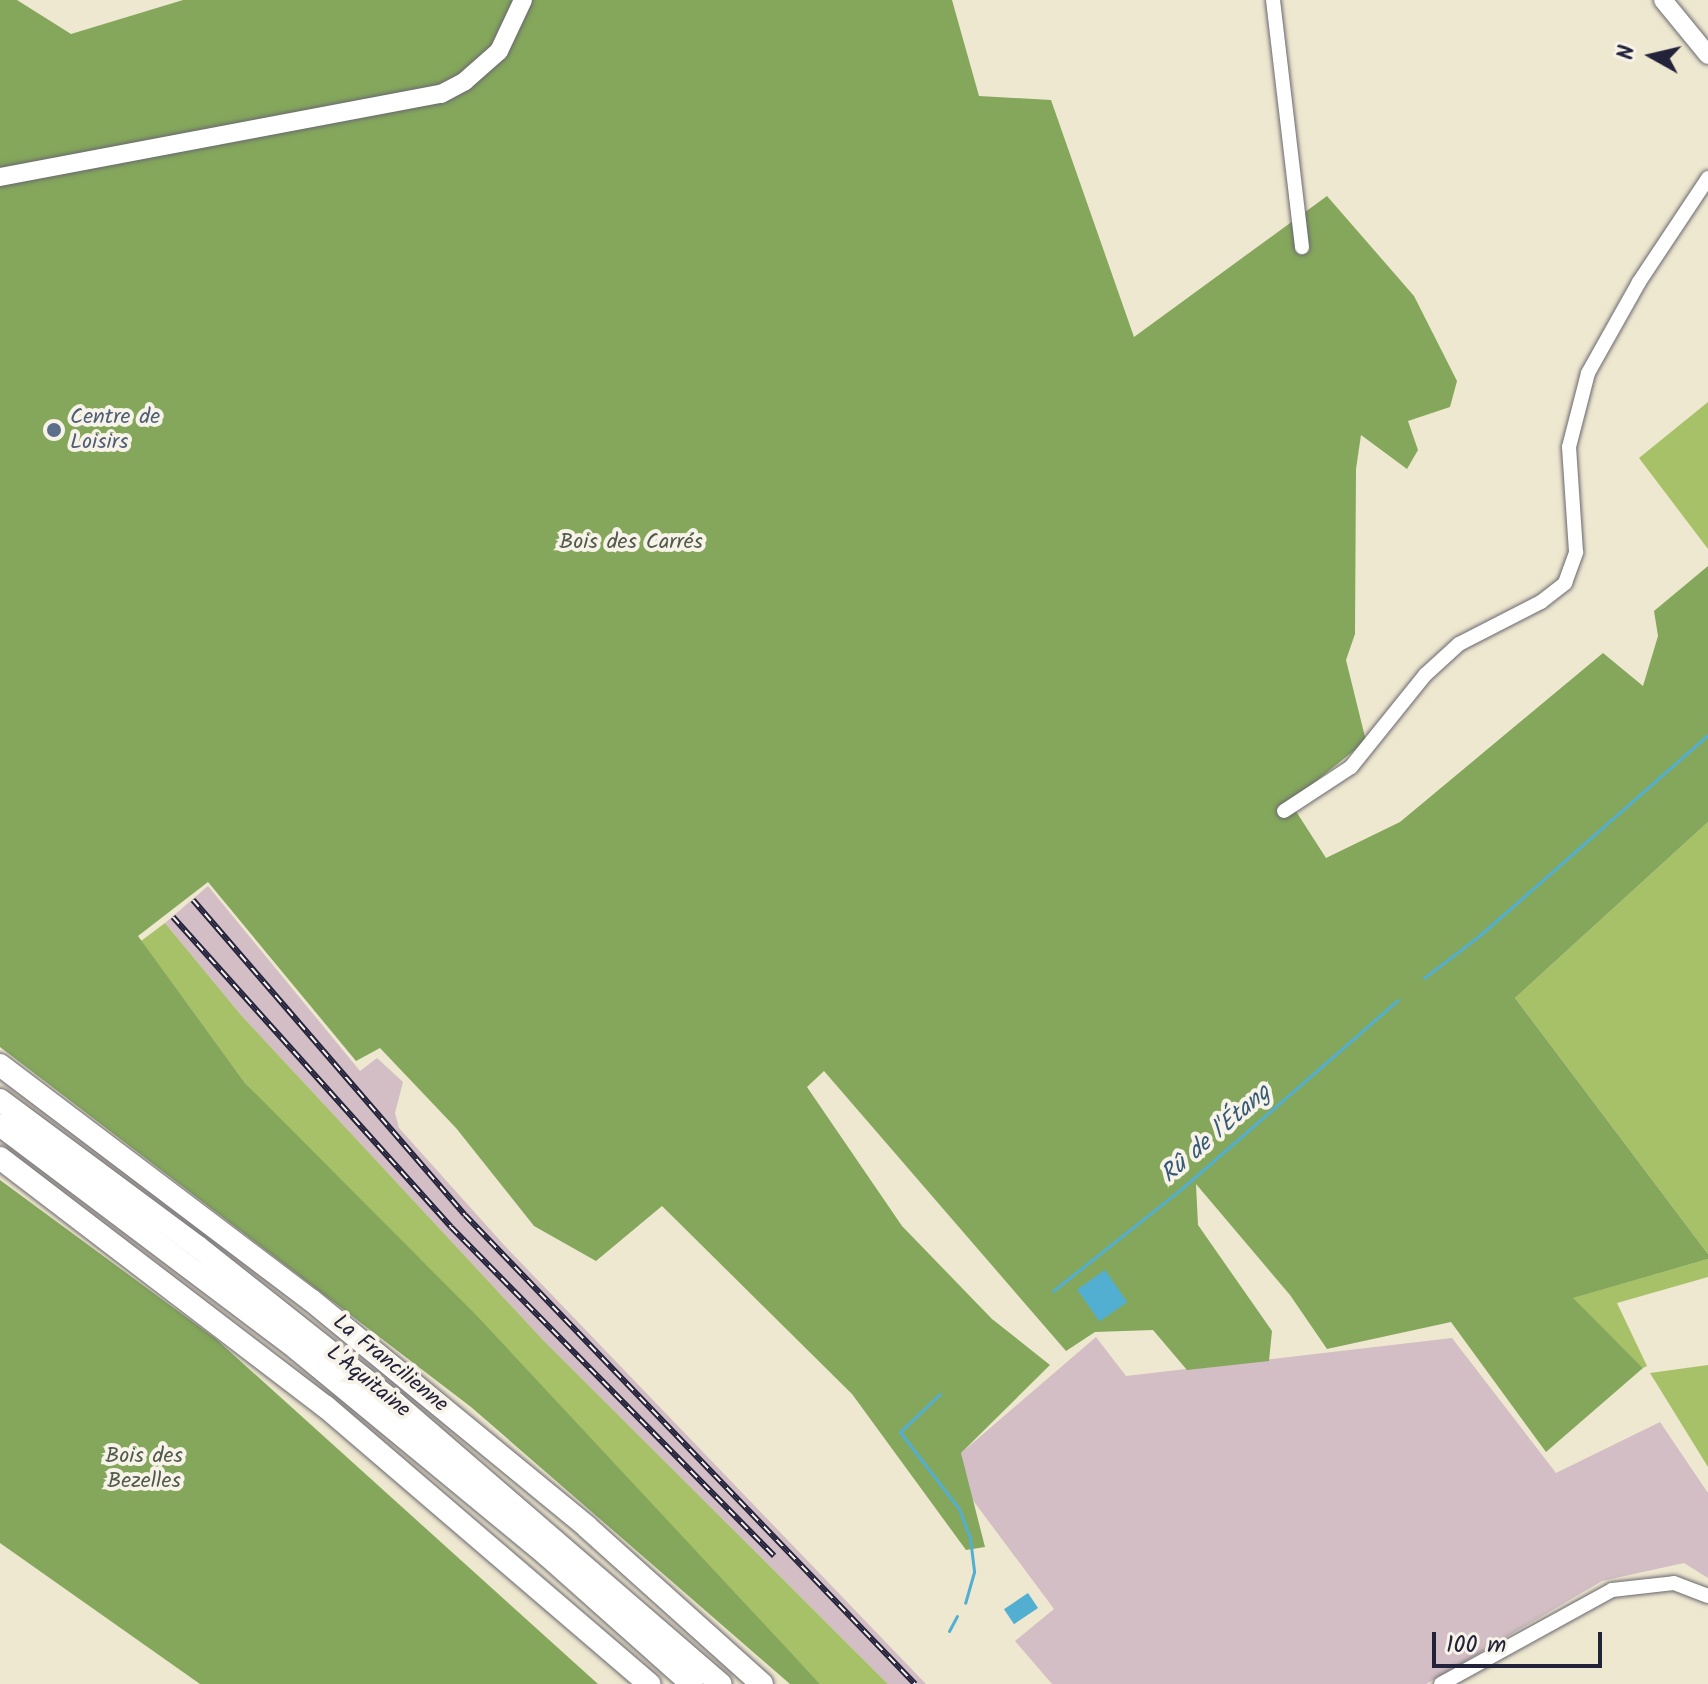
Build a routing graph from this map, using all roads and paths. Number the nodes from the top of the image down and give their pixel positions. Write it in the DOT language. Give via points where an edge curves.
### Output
graph roads {
  1 [pos="523,0"];
  2 [pos="1273,0"];
  3 [pos="1663,0"];
  4 [pos="1708,55"];
  5 [pos="0,177"];
  6 [pos="1708,178"];
  7 [pos="1302,247"];
  8 [pos="1284,811"];
  9 [pos="0,1065"];
  10 [pos="0,1100"];
  11 [pos="0,1125"];
  12 [pos="0,1158"];
  13 [pos="1708,1596"];
  14 [pos="649,1684"];
  15 [pos="692,1684"];
  16 [pos="721,1684"];
  17 [pos="762,1684"];
  18 [pos="1441,1684"];
  1 -- 5 [label="main road" via="494,57 441,94"];
  2 -- 7 [label="street"];
  3 -- 4 [label="main road"];
  6 -- 8 [label="street" via="1588,373 1569,447 1576,552 1565,583 1541,602 1459,644 1425,675 1351,767"];
  9 -- 17 [label="highway, La Francilienne" via="300,1291 587,1527"];
  10 -- 16 [label="highway, L'Aquitaine" via="395,1403"];
  11 -- 15 [label="highway, L'Aquitaine" via="310,1359 547,1555"];
  12 -- 14 [label="highway" via="338,1417"];
  13 -- 18 [label="street" via="1674,1583 1612,1590"];
}
